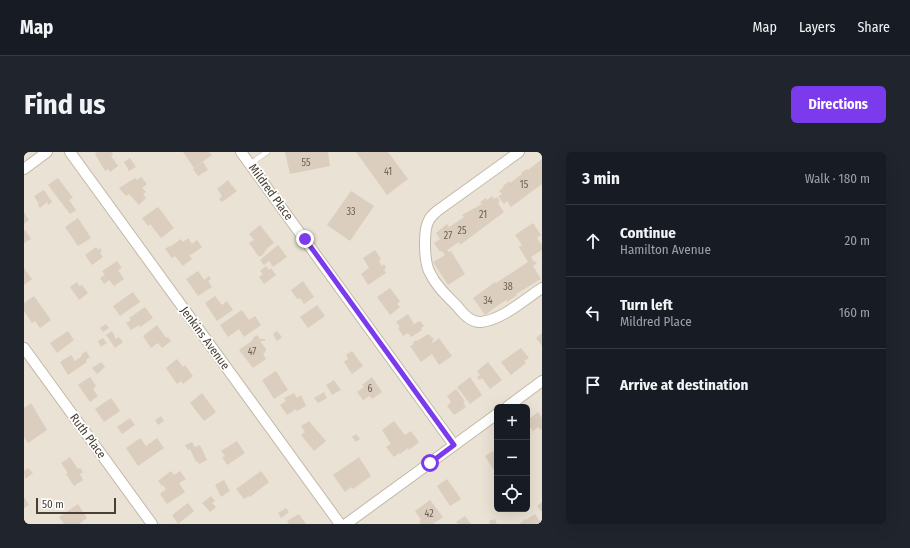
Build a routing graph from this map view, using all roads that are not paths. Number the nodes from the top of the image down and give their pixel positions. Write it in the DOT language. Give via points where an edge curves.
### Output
graph roads {
  1 [pos="47,152"];
  2 [pos="70,152"];
  3 [pos="241,152"];
  4 [pos="267,152"];
  5 [pos="518,152"];
  6 [pos="250,164"];
  7 [pos="24,169"];
  8 [pos="542,288"];
  9 [pos="24,348"];
  10 [pos="542,381"];
  11 [pos="511,404"];
  12 [pos="494,416"];
  13 [pos="454,445"];
  14 [pos="152,524"];
  15 [pos="340,524"];
  16 [pos="346,524"];
  1 -- 7 [label="street"];
  2 -- 15 [label="street, Jenkins Avenue"];
  3 -- 6 [label="street, Mildred Place"];
  4 -- 6 [label="lane"];
  5 -- 8 [label="street" via="429,219 426,228 426,260 429,273 442,290 465,316 473,321 481,322 498,317"];
  6 -- 13 [label="street, Mildred Place"];
  9 -- 14 [label="street, Ruth Place"];
  10 -- 11 [label="street"];
  12 -- 13 [label="street"];
  13 -- 16 [label="street"];
}
